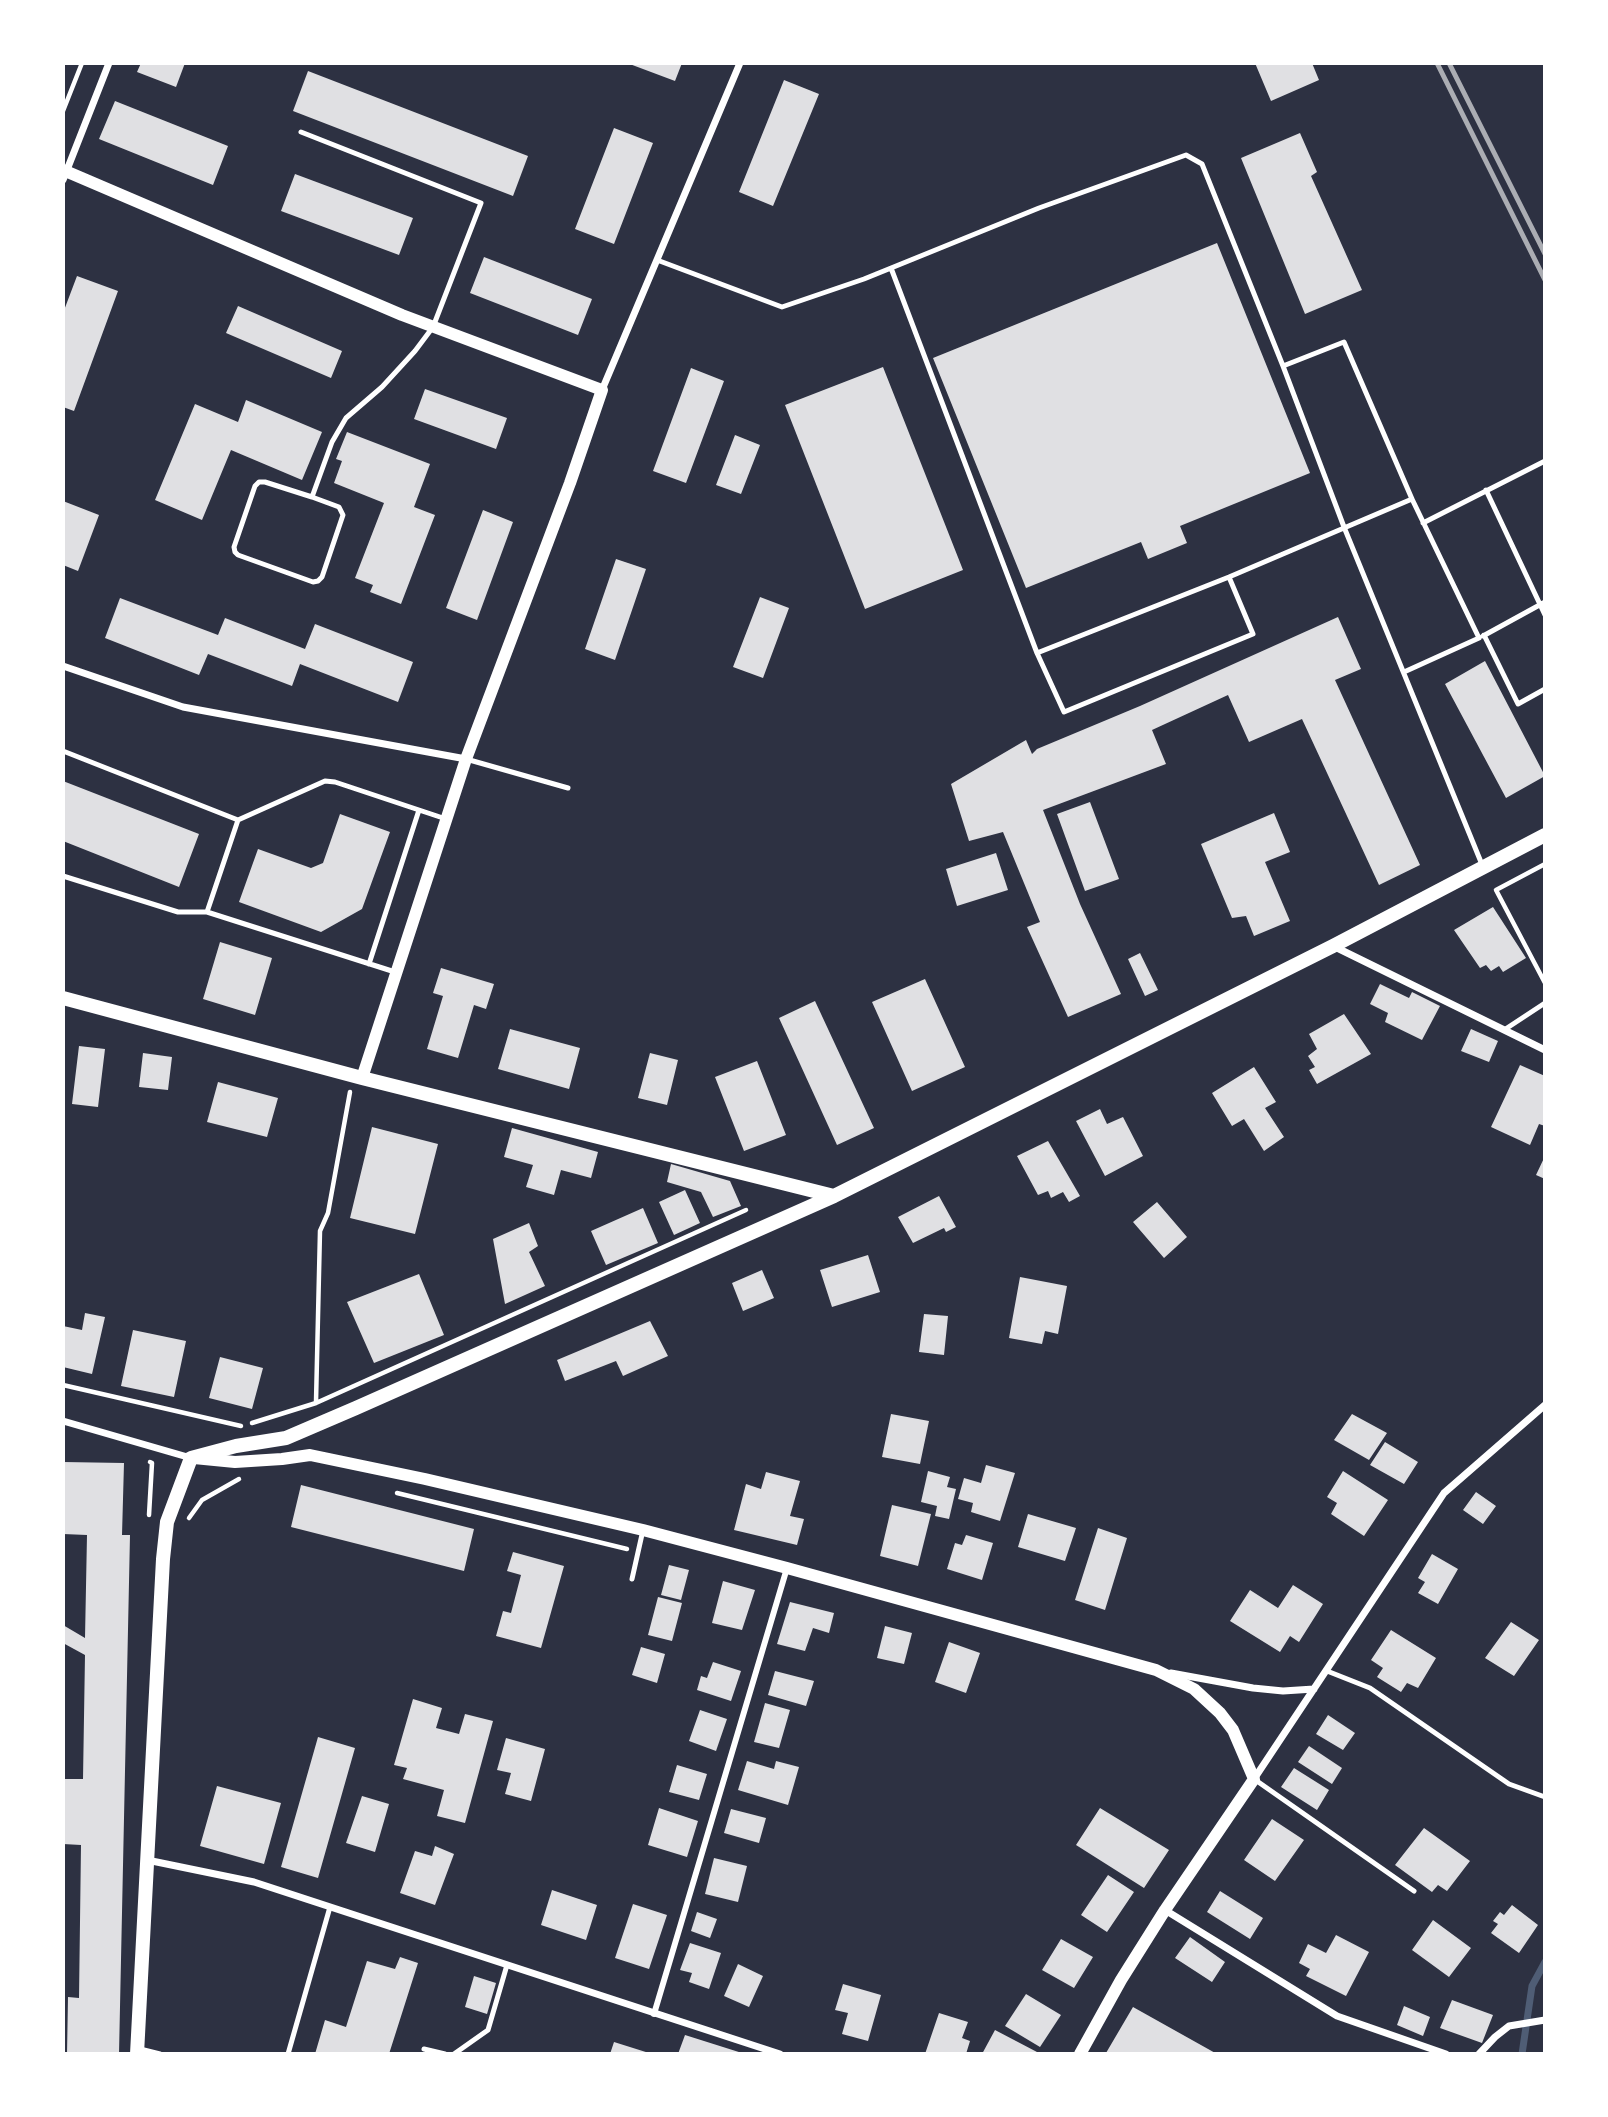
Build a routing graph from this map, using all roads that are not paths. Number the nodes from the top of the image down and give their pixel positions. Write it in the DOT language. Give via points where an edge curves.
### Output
graph roads {
  1 [pos="109,63"];
  2 [pos="740,63"];
  3 [pos="301,132"];
  4 [pos="64,174"];
  5 [pos="657,260"];
  6 [pos="891,268"];
  7 [pos="433,327"];
  8 [pos="1283,366"];
  9 [pos="603,390"];
  10 [pos="1545,461"];
  11 [pos="1486,490"];
  12 [pos="312,497"];
  13 [pos="1412,499"];
  14 [pos="1423,523"];
  15 [pos="1344,527"];
  16 [pos="1229,577"];
  17 [pos="1543,603"];
  18 [pos="1545,615"];
  19 [pos="1482,636"];
  20 [pos="1037,653"];
  21 [pos="63,666"];
  22 [pos="1404,672"];
  23 [pos="1545,690"];
  24 [pos="63,751"];
  25 [pos="466,759"];
  26 [pos="568,788"];
  27 [pos="419,810"];
  28 [pos="447,819"];
  29 [pos="238,820"];
  30 [pos="1545,835"];
  31 [pos="1483,867"];
  32 [pos="63,876"];
  33 [pos="206,912"];
  34 [pos="1333,946"];
  35 [pos="369,964"];
  36 [pos="396,973"];
  37 [pos="63,998"];
  38 [pos="1545,1003"];
  39 [pos="1504,1030"];
  40 [pos="1545,1050"];
  41 [pos="356,1077"];
  42 [pos="834,1196"];
  43 [pos="1545,1405"];
  44 [pos="63,1421"];
  45 [pos="191,1458"];
  46 [pos="643,1530"];
  47 [pos="788,1568"];
  48 [pos="632,1579"];
  49 [pos="1156,1670"];
  50 [pos="1327,1671"];
  51 [pos="1314,1689"];
  52 [pos="1254,1779"];
  53 [pos="1545,1797"];
  54 [pos="146,1860"];
  55 [pos="1414,1891"];
  56 [pos="330,1907"];
  57 [pos="1165,1910"];
  58 [pos="508,1965"];
  59 [pos="654,2014"];
  60 [pos="1542,2020"];
  61 [pos="424,2049"];
  62 [pos="137,2051"];
  63 [pos="160,2054"];
  64 [pos="288,2054"];
  65 [pos="445,2054"];
  66 [pos="454,2054"];
  67 [pos="780,2054"];
  68 [pos="1080,2054"];
  69 [pos="1446,2054"];
  70 [pos="1479,2054"];
  1 -- 4 [label="street"];
  2 -- 5 [label="street"];
  3 -- 7 [label="lane" via="481,203"];
  4 -- 7 [label="street"];
  5 -- 6 [label="lane" via="782,307"];
  5 -- 9 [label="street"];
  6 -- 8 [label="lane" via="1186,156 1202,163"];
  6 -- 20 [label="lane"];
  7 -- 9 [label="street"];
  7 -- 12 [label="lane" via="382,387 346,418"];
  8 -- 13 [label="lane" via="1344,342"];
  8 -- 15 [label="lane"];
  9 -- 25 [label="street"];
  10 -- 11 [label="lane"];
  11 -- 14 [label="lane"];
  11 -- 17 [label="lane"];
  12 -- 12 [label="lane" via="339,507 343,515 318,581 235,552 259,482"];
  13 -- 14 [label="lane"];
  13 -- 15 [label="lane"];
  14 -- 19 [label="lane"];
  15 -- 16 [label="lane"];
  15 -- 22 [label="lane"];
  16 -- 20 [label="lane"];
  16 -- 20 [label="lane" via="1252,634 1064,712"];
  17 -- 18 [label="lane"];
  17 -- 19 [label="lane"];
  19 -- 22 [label="lane"];
  19 -- 23 [label="lane" via="1518,704"];
  21 -- 25 [label="street" via="183,707"];
  22 -- 31 [label="lane"];
  24 -- 29 [label="lane"];
  25 -- 26 [label="lane"];
  25 -- 28 [label="street"];
  27 -- 28 [label="lane"];
  27 -- 29 [label="lane" via="325,781"];
  27 -- 35 [label="lane"];
  28 -- 36 [label="street"];
  29 -- 33 [label="lane"];
  30 -- 31 [label="main road"];
  31 -- 34 [label="main road"];
  32 -- 33 [label="lane" via="178,912"];
  33 -- 35 [label="lane"];
  34 -- 39 [label="street"];
  34 -- 42 [label="main road"];
  35 -- 36 [label="lane"];
  36 -- 41 [label="street"];
  37 -- 41 [label="main road"];
  38 -- 39 [label="lane"];
  39 -- 40 [label="street"];
  41 -- 42 [label="main road"];
  42 -- 45 [label="main road" via="286,1437"];
  43 -- 50 [label="street" via="1444,1493"];
  44 -- 45 [label="street"];
  45 -- 46 [label="street" via="235,1462 310,1455"];
  45 -- 54 [label="main road" via="167,1522"];
  46 -- 47 [label="street"];
  46 -- 48 [label="lane"];
  47 -- 49 [label="street"];
  47 -- 59 [label="street"];
  49 -- 51 [label="street" via="1253,1688"];
  49 -- 52 [label="street" via="1194,1689 1220,1713 1233,1730"];
  50 -- 51 [label="street"];
  50 -- 53 [label="lane" via="1370,1688 1510,1784"];
  51 -- 52 [label="street"];
  52 -- 55 [label="lane"];
  52 -- 57 [label="street"];
  54 -- 56 [label="street" via="254,1882"];
  54 -- 62 [label="main road"];
  56 -- 58 [label="street"];
  56 -- 64 [label="lane"];
  57 -- 68 [label="street"];
  57 -- 69 [label="street" via="1338,2016"];
  58 -- 59 [label="street"];
  58 -- 66 [label="lane" via="488,2030"];
  59 -- 67 [label="street"];
  60 -- 70 [label="street" via="1509,2026"];
  61 -- 65 [label="lane"];
  62 -- 63 [label="lane"];
}
